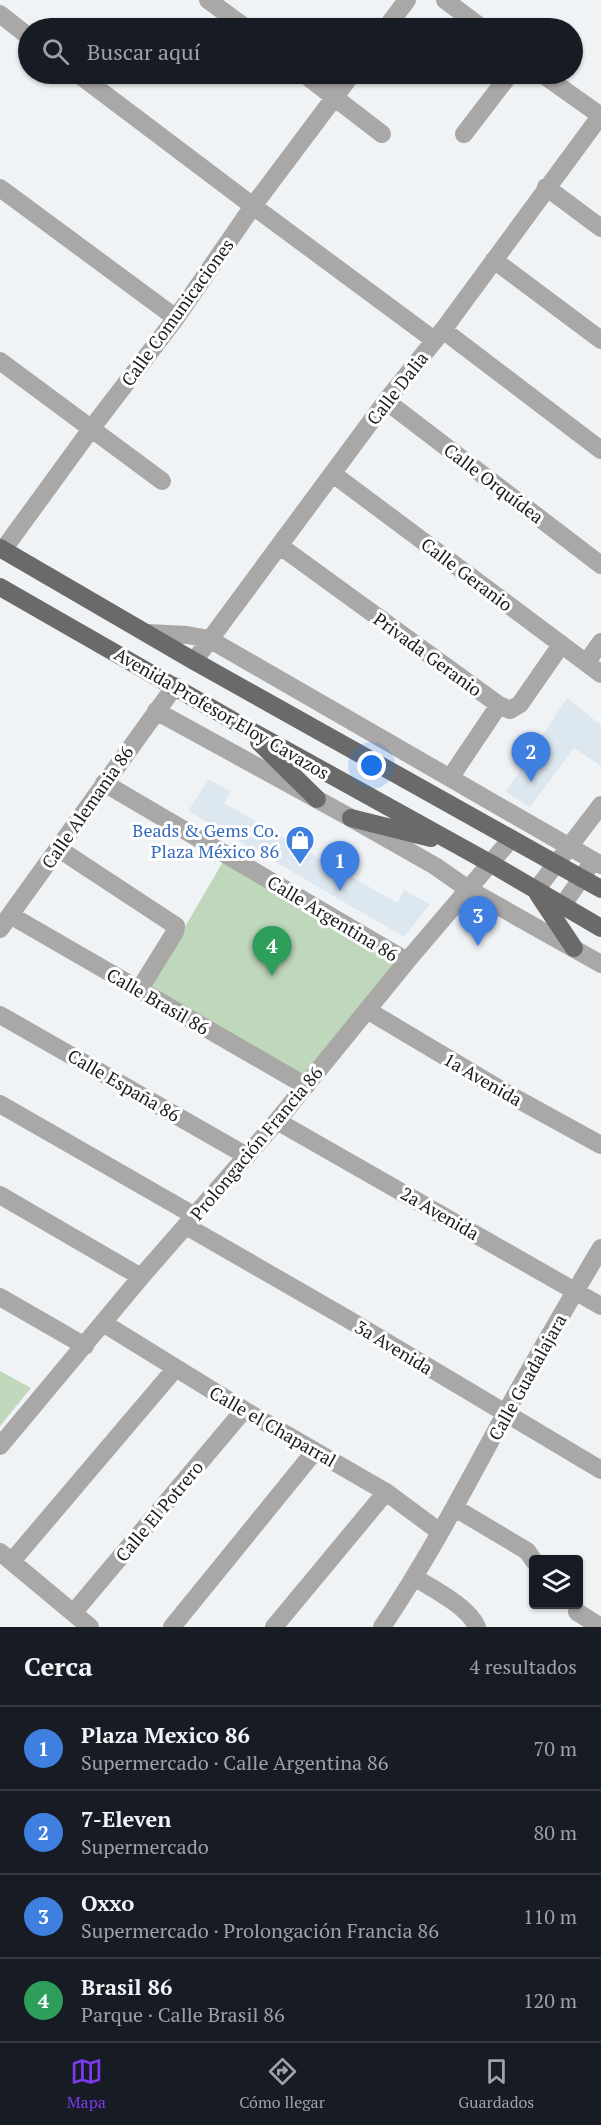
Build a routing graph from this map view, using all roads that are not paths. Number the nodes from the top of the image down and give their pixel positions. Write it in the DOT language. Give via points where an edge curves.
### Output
graph roads {
  1 [pos="208,0"];
  2 [pos="407,0"];
  3 [pos="445,0"];
  4 [pos="0,14"];
  5 [pos="232,18"];
  6 [pos="394,18"];
  7 [pos="469,18"];
  8 [pos="18,28"];
  9 [pos="91,84"];
  10 [pos="317,84"];
  11 [pos="345,84"];
  12 [pos="502,84"];
  13 [pos="556,84"];
  14 [pos="335,97"];
  15 [pos="601,116"];
  16 [pos="382,134"];
  17 [pos="464,134"];
  18 [pos="546,187"];
  19 [pos="0,188"];
  20 [pos="253,206"];
  21 [pos="601,228"];
  22 [pos="494,260"];
  23 [pos="176,318"];
  24 [pos="439,335"];
  25 [pos="601,340"];
  26 [pos="0,361"];
  27 [pos="386,401"];
  28 [pos="91,429"];
  29 [pos="601,450"];
  30 [pos="333,474"];
  31 [pos="162,481"];
  32 [pos="280,546"];
  33 [pos="2,549"];
  34 [pos="601,565"];
  35 [pos="0,587"];
  36 [pos="148,633"];
  37 [pos="209,639"];
  38 [pos="601,642"];
  39 [pos="561,645"];
  40 [pos="194,661"];
  41 [pos="594,669"];
  42 [pos="175,686"];
  43 [pos="499,705"];
  44 [pos="156,711"];
  45 [pos="246,728"];
  46 [pos="450,778"];
  47 [pos="104,783"];
  48 [pos="317,799"];
  49 [pos="601,805"];
  50 [pos="351,818"];
  51 [pos="511,839"];
  52 [pos="451,842"];
  53 [pos="568,846"];
  54 [pos="59,849"];
  55 [pos="599,859"];
  56 [pos="490,863"];
  57 [pos="556,864"];
  58 [pos="580,878"];
  59 [pos="468,889"];
  60 [pos="601,889"];
  61 [pos="536,890"];
  62 [pos="563,905"];
  63 [pos="5,922"];
  64 [pos="601,928"];
  65 [pos="574,948"];
  66 [pos="407,961"];
  67 [pos="601,964"];
  68 [pos="139,990"];
  69 [pos="367,1010"];
  70 [pos="0,1015"];
  71 [pos="306,1086"];
  72 [pos="0,1104"];
  73 [pos="277,1121"];
  74 [pos="601,1145"];
  75 [pos="247,1156"];
  76 [pos="0,1195"];
  77 [pos="191,1221"];
  78 [pos="601,1248"];
  79 [pos="141,1277"];
  80 [pos="575,1291"];
  81 [pos="0,1296"];
  82 [pos="601,1306"];
  83 [pos="103,1323"];
  84 [pos="85,1346"];
  85 [pos="175,1369"];
  86 [pos="244,1410"];
  87 [pos="506,1413"];
  88 [pos="0,1446"];
  89 [pos="315,1451"];
  90 [pos="601,1470"];
  91 [pos="386,1492"];
  92 [pos="455,1508"];
  93 [pos="440,1532"];
  94 [pos="530,1555"];
  95 [pos="6,1557"];
  96 [pos="414,1577"];
  97 [pos="74,1612"];
  98 [pos="577,1612"];
  99 [pos="90,1627"];
  100 [pos="172,1627"];
  101 [pos="274,1627"];
  102 [pos="382,1627"];
  103 [pos="477,1627"];
  104 [pos="600,1627"];
  1 -- 5 [label="street"];
  2 -- 6 [label="street"];
  3 -- 7 [label="street"];
  4 -- 8 [label="street"];
  9 -- 20 [label="street"];
  10 -- 14 [label="street"];
  11 -- 14 [label="street, Calle Comunicaciones"];
  12 -- 17 [label="street"];
  13 -- 15 [label="street"];
  14 -- 16 [label="street"];
  14 -- 20 [label="street, Calle Comunicaciones"];
  15 -- 18 [label="street, Calle Dalia"];
  18 -- 21 [label="street"];
  18 -- 22 [label="street, Calle Dalia"];
  19 -- 23 [label="street"];
  20 -- 23 [label="street, Calle Comunicaciones"];
  20 -- 24 [label="street"];
  22 -- 24 [label="street, Calle Dalia"];
  22 -- 25 [label="street"];
  23 -- 28 [label="street, Calle Comunicaciones"];
  24 -- 27 [label="street, Calle Dalia"];
  24 -- 29 [label="street"];
  26 -- 28 [label="street"];
  27 -- 30 [label="street, Calle Dalia"];
  27 -- 34 [label="street, Calle Orquídea"];
  28 -- 31 [label="street"];
  28 -- 33 [label="street, Calle Comunicaciones"];
  30 -- 32 [label="street, Calle Dalia"];
  30 -- 39 [label="street, Calle Geranio"];
  32 -- 37 [label="street, Calle Dalia"];
  32 -- 43 [label="street, Privada Geranio"];
  33 -- 36 [label="main road, Avenida Profesor Eloy Cavazos"];
  35 -- 42 [label="main road, Avenida Profesor Eloy Cavazos"];
  36 -- 37 [label="street"];
  36 -- 40 [label="main road, Avenida Profesor Eloy Cavazos"];
  37 -- 40 [label="street, Calle Dalia"];
  37 -- 46 [label="street"];
  38 -- 41 [label="street"];
  39 -- 41 [label="street, Calle Geranio"];
  39 -- 43 [label="street, Privada Geranio" via="520,704 510,710"];
  40 -- 51 [label="main road, Avenida Profesor Eloy Cavazos"];
  42 -- 44 [label="street, Calle Alemania 86"];
  42 -- 45 [label="main road, Avenida Profesor Eloy Cavazos"];
  43 -- 46 [label="street"];
  44 -- 47 [label="street, Calle Alemania 86"];
  44 -- 48 [label="street"];
  45 -- 48 [label="main road"];
  45 -- 52 [label="main road, Avenida Profesor Eloy Cavazos"];
  46 -- 53 [label="street"];
  47 -- 54 [label="street, Calle Alemania 86"];
  47 -- 66 [label="street, Calle Argentina 86"];
  48 -- 50 [label="street"];
  49 -- 53 [label="street"];
  50 -- 52 [label="main road"];
  50 -- 59 [label="street"];
  51 -- 56 [label="street, Prolongación Francia 86"];
  51 -- 57 [label="main road, Avenida Profesor Eloy Cavazos"];
  52 -- 56 [label="main road, Avenida Profesor Eloy Cavazos"];
  53 -- 55 [label="street"];
  53 -- 57 [label="street"];
  54 -- 63 [label="street, Calle Alemania 86"];
  54 -- 68 [label="street" via="177,927"];
  55 -- 58 [label="street"];
  56 -- 59 [label="street, Prolongación Francia 86"];
  56 -- 61 [label="main road, Avenida Profesor Eloy Cavazos"];
  57 -- 58 [label="main road, Avenida Profesor Eloy Cavazos"];
  57 -- 61 [label="street"];
  58 -- 60 [label="main road, Avenida Profesor Eloy Cavazos"];
  58 -- 62 [label="street"];
  59 -- 65 [label="street"];
  59 -- 66 [label="street, Prolongación Francia 86"];
  61 -- 62 [label="main road, Avenida Profesor Eloy Cavazos"];
  61 -- 65 [label="main road"];
  62 -- 64 [label="main road, Avenida Profesor Eloy Cavazos"];
  63 -- 68 [label="street, Calle Brasil 86"];
  65 -- 67 [label="street"];
  66 -- 69 [label="street, Prolongación Francia 86"];
  68 -- 71 [label="street, Calle Brasil 86"];
  69 -- 71 [label="street, Prolongación Francia 86"];
  69 -- 74 [label="street, 1a Avenida"];
  70 -- 75 [label="street, Calle España 86"];
  71 -- 73 [label="street, Prolongación Francia 86"];
  72 -- 77 [label="street, 3a Avenida"];
  73 -- 75 [label="street, Prolongación Francia 86"];
  73 -- 80 [label="street, 2a Avenida"];
  75 -- 77 [label="street, Prolongación Francia 86"];
  76 -- 79 [label="street"];
  77 -- 79 [label="street, Prolongación Francia 86"];
  77 -- 87 [label="street, 3a Avenida"];
  78 -- 80 [label="street, Calle Guadalajara"];
  79 -- 83 [label="street, Prolongación Francia 86"];
  80 -- 82 [label="street, 2a Avenida"];
  80 -- 87 [label="street, Calle Guadalajara"];
  81 -- 84 [label="street"];
  83 -- 84 [label="street, Prolongación Francia 86"];
  83 -- 85 [label="street, Calle el Chaparral"];
  84 -- 88 [label="street, Prolongación Francia 86"];
  85 -- 86 [label="street, Calle el Chaparral"];
  85 -- 95 [label="street"];
  86 -- 89 [label="street, Calle el Chaparral"];
  86 -- 97 [label="street, Calle El Potrero"];
  87 -- 90 [label="street, 3a Avenida"];
  87 -- 92 [label="street, Calle Guadalajara"];
  89 -- 91 [label="street, Calle el Chaparral"];
  89 -- 100 [label="street"];
  91 -- 93 [label="street, Calle el Chaparral"];
  91 -- 101 [label="street"];
  92 -- 93 [label="street, Calle Guadalajara"];
  92 -- 94 [label="street"];
  93 -- 96 [label="street, Calle Guadalajara"];
  95 -- 97 [label="street"];
  96 -- 102 [label="street, Calle Guadalajara"];
  96 -- 103 [label="street" via="448,1598"];
  97 -- 99 [label="street"];
  98 -- 104 [label="street"];
}
